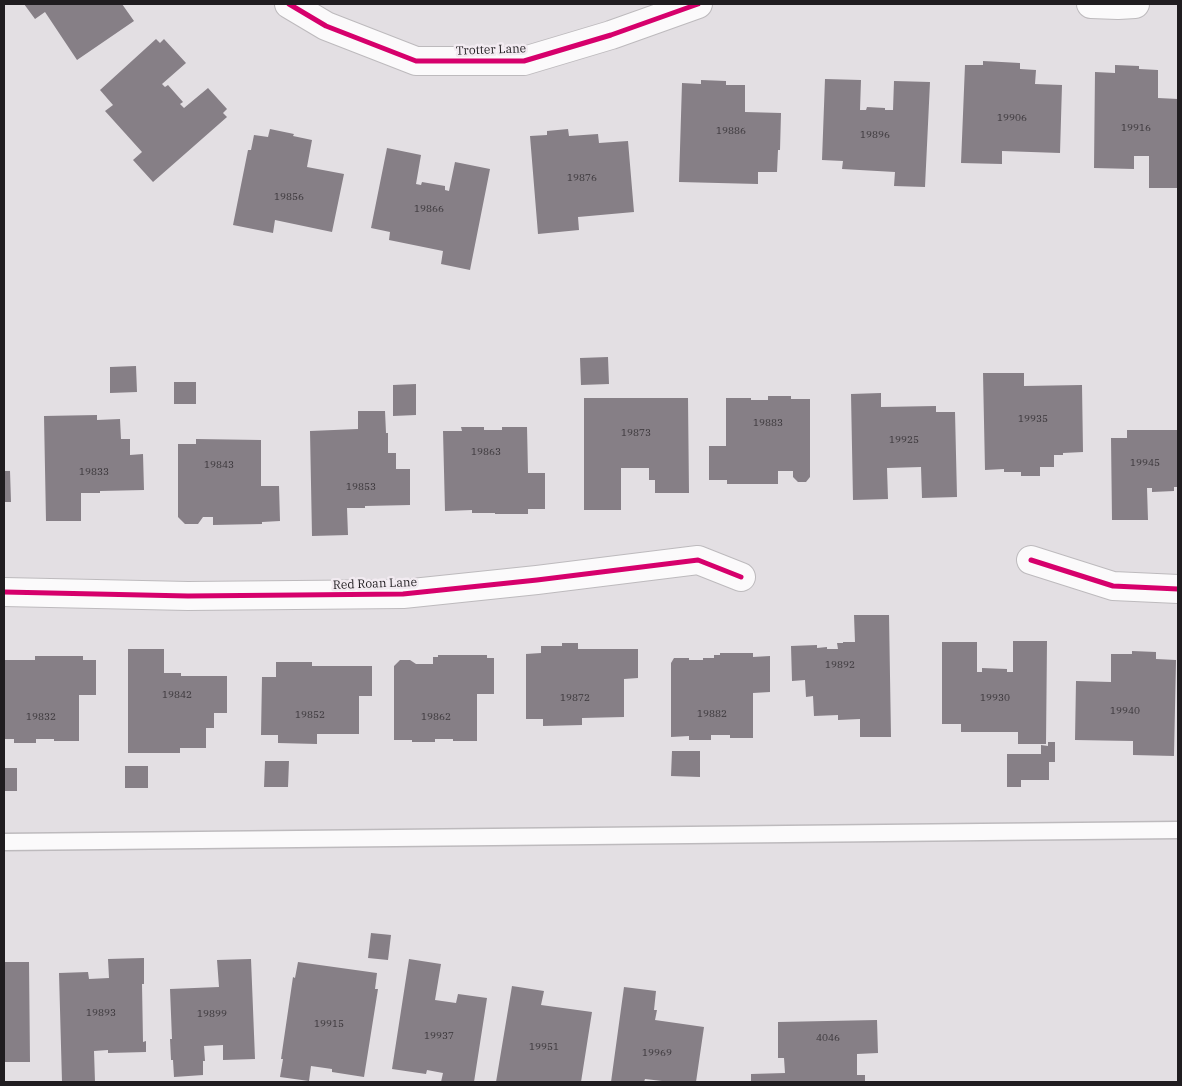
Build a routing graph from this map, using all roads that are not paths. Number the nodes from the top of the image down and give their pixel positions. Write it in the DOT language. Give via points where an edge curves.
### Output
graph roads {
  1 [pos="289,4"];
  2 [pos="698,4"];
  3 [pos="1091,4"];
  4 [pos="1135,4"];
  5 [pos="1031,560"];
  6 [pos="741,577"];
  7 [pos="1178,589"];
  8 [pos="4,592"];
  9 [pos="1178,830"];
  10 [pos="4,842"];
  1 -- 2 [label="street, Trotter Lane" via="326,26 416,61 524,61"];
  3 -- 4 [label="street"];
  5 -- 7 [label="street" via="1113,586"];
  6 -- 8 [label="street, Red Roan Lane" via="698,560 403,594 188,596"];
  9 -- 10 [label="lane"];
}
